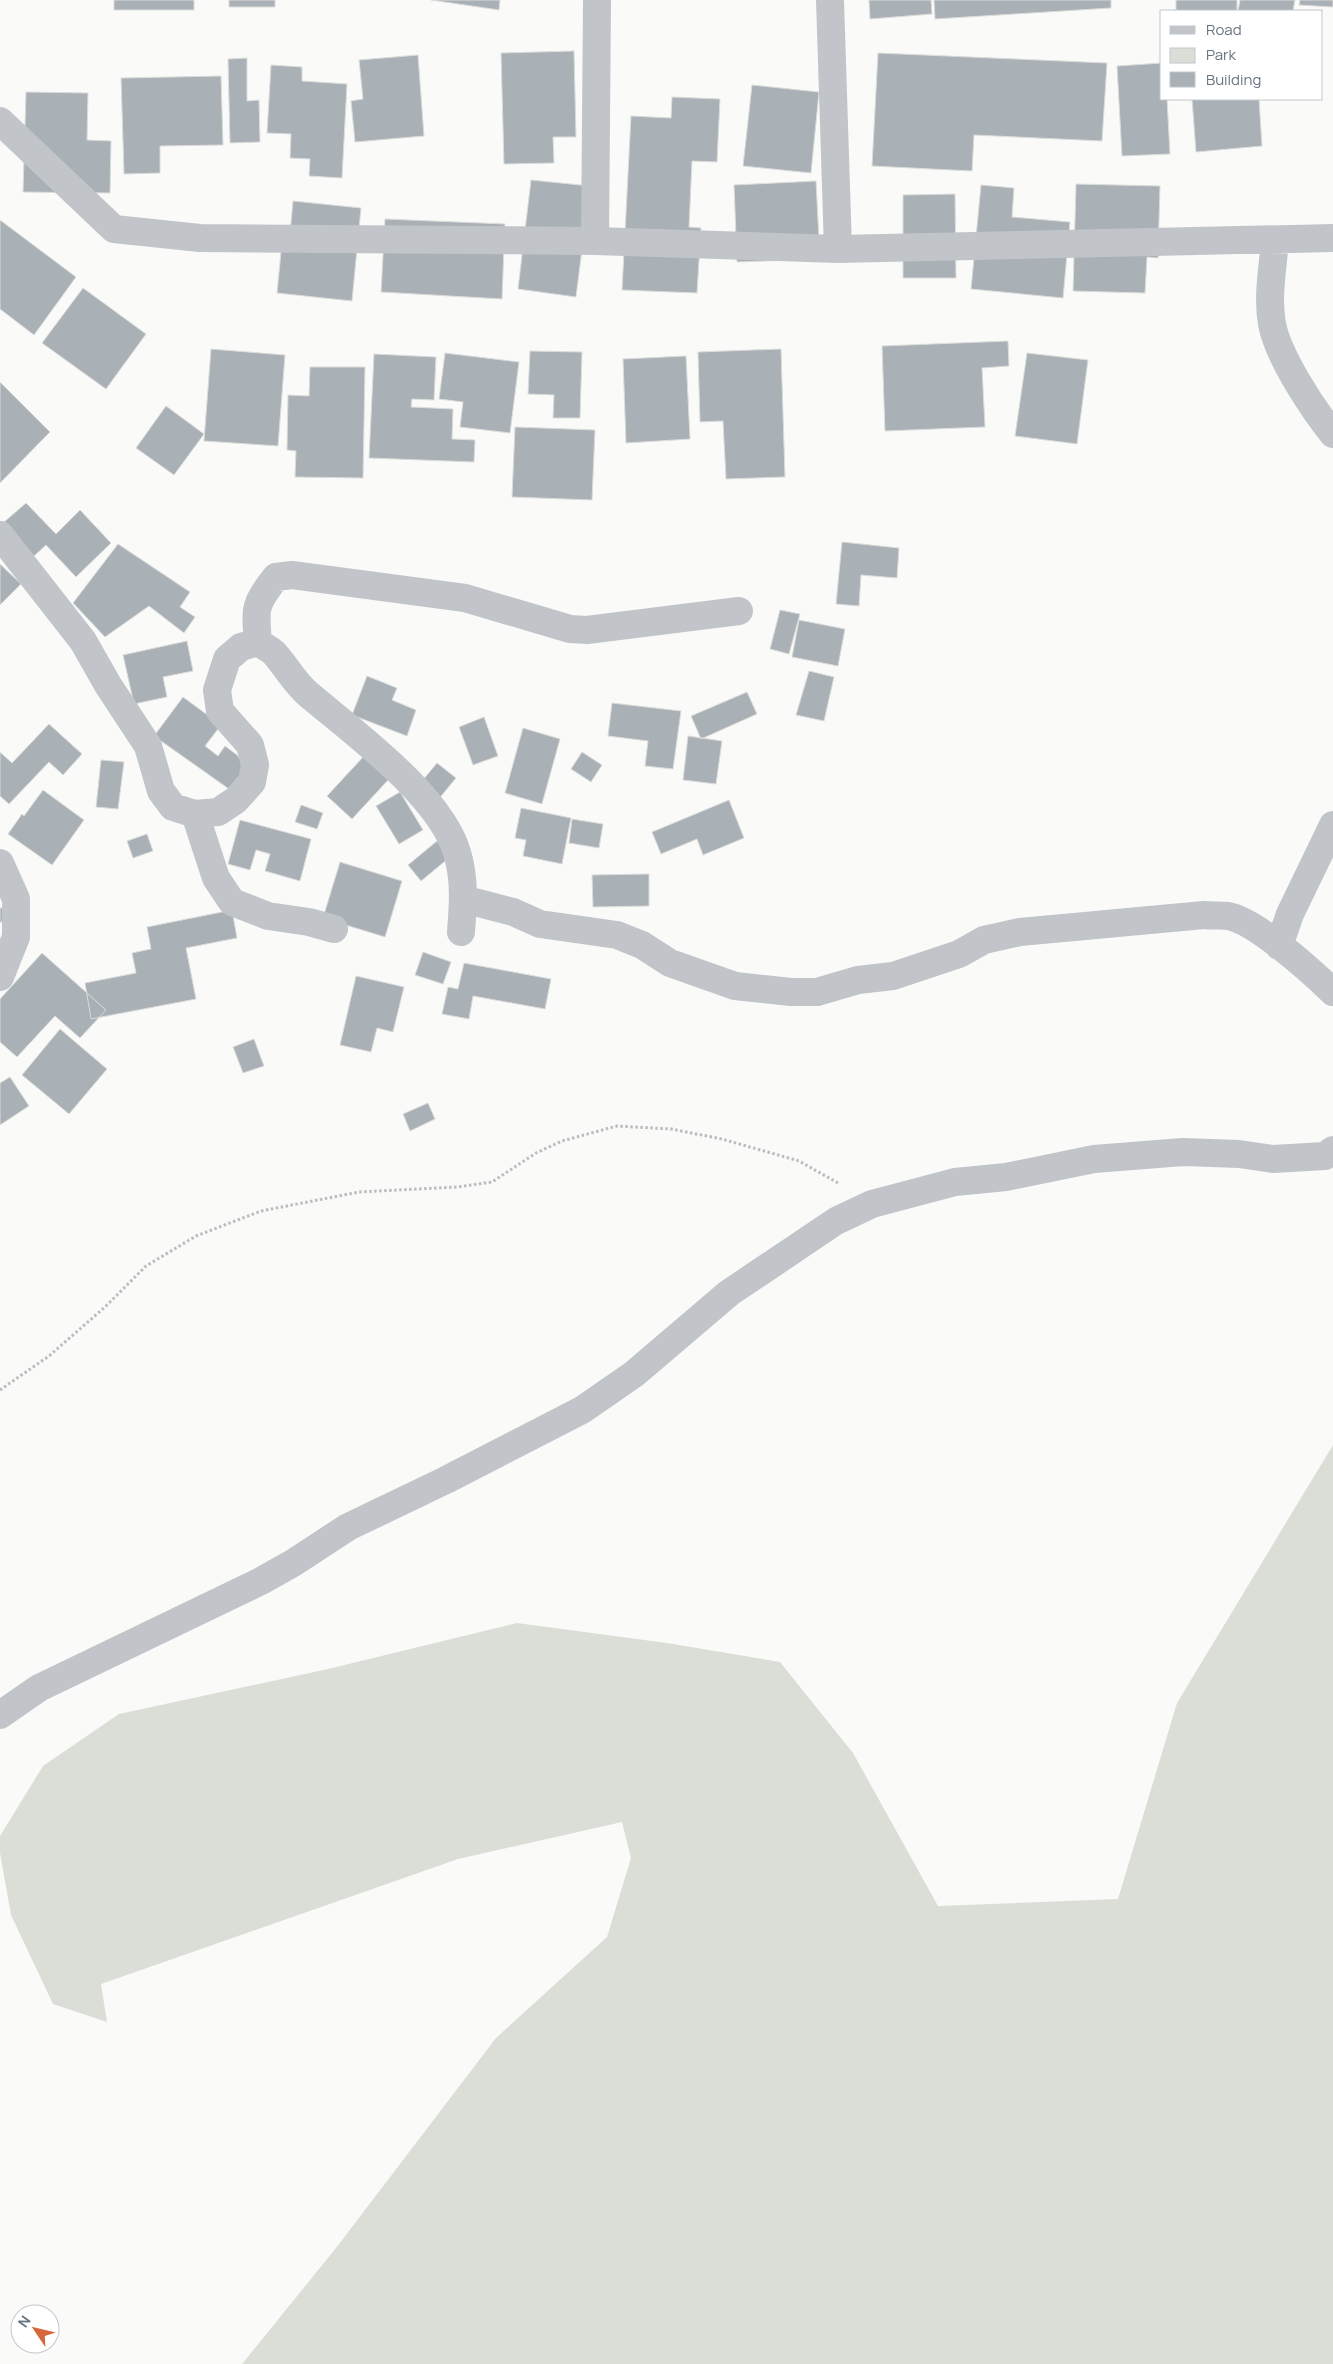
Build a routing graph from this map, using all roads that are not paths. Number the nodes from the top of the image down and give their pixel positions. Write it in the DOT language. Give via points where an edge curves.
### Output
graph roads {
  1 [pos="597,0"];
  2 [pos="830,0"];
  3 [pos="0,121"];
  4 [pos="1333,238"];
  5 [pos="1275,240"];
  6 [pos="595,241"];
  7 [pos="838,249"];
  8 [pos="1333,434"];
  9 [pos="0,535"];
  10 [pos="740,612"];
  11 [pos="258,642"];
  12 [pos="195,814"];
  13 [pos="1333,825"];
  14 [pos="0,863"];
  15 [pos="463,898"];
  16 [pos="334,929"];
  17 [pos="461,932"];
  18 [pos="1278,946"];
  19 [pos="0,977"];
  20 [pos="1333,992"];
  21 [pos="1333,1150"];
  22 [pos="0,1715"];
  1 -- 6 [label="street"];
  2 -- 7 [label="street"];
  3 -- 6 [label="street" via="114,229 200,238"];
  4 -- 5 [label="street"];
  5 -- 7 [label="street"];
  5 -- 8 [label="street" via="1270,299 1272,325 1281,349 1314,409"];
  6 -- 7 [label="street"];
  9 -- 12 [label="street" via="83,641 148,746 161,791 173,807"];
  10 -- 11 [label="street" via="587,630 570,629 464,598 292,575 276,577 260,598 255,612"];
  11 -- 12 [label="street" via="241,646 226,659 217,690 220,711 250,745 255,765 252,782 236,800 218,812"];
  11 -- 15 [label="street" via="274,653 304,691 403,776 428,805 458,855"];
  12 -- 16 [label="street" via="216,878 232,902 268,916"];
  13 -- 18 [label="street"];
  14 -- 19 [label="street" via="16,900 16,937"];
  15 -- 17 [label="street"];
  15 -- 18 [label="street" via="513,912 540,924 617,934 670,963 735,986 766,991 817,992 858,980 893,976 959,954 984,940 1020,932 1228,916"];
  18 -- 20 [label="street"];
  21 -- 22 [label="street" via="1325,1156 1273,1159 1183,1152 1094,1159 1006,1177 955,1182 872,1204 836,1221 729,1293 634,1374 582,1410 348,1527 261,1581 39,1688"];
}
